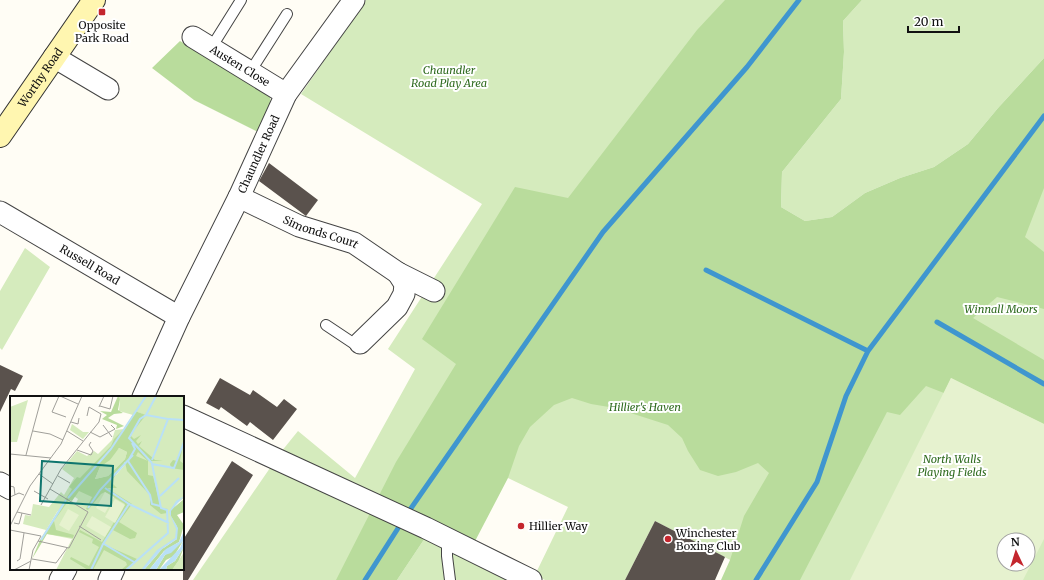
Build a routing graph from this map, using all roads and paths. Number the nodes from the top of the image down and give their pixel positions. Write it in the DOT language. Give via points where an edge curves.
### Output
graph roads {
  1 [pos="94,0"];
  2 [pos="241,0"];
  3 [pos="354,0"];
  4 [pos="287,14"];
  5 [pos="193,37"];
  6 [pos="211,48"];
  7 [pos="54,57"];
  8 [pos="250,72"];
  9 [pos="108,88"];
  10 [pos="286,94"];
  11 [pos="0,136"];
  12 [pos="240,197"];
  13 [pos="0,212"];
  14 [pos="398,273"];
  15 [pos="434,291"];
  16 [pos="179,317"];
  17 [pos="326,325"];
  18 [pos="360,344"];
  19 [pos="143,396"];
  20 [pos="184,416"];
  21 [pos="0,483"];
  22 [pos="10,488"];
  23 [pos="447,539"];
  24 [pos="65,570"];
  25 [pos="114,570"];
  26 [pos="60,580"];
  27 [pos="109,580"];
  28 [pos="450,580"];
  29 [pos="531,580"];
  1 -- 7 [label="main road, Worthy Road"];
  2 -- 6 [label="lane"];
  3 -- 10 [label="street, Chaundler Road"];
  4 -- 8 [label="lane"];
  5 -- 6 [label="street, Austen Close"];
  6 -- 8 [label="street, Austen Close"];
  7 -- 9 [label="street"];
  7 -- 11 [label="main road, Worthy Road"];
  8 -- 10 [label="street, Austen Close"];
  10 -- 12 [label="street, Chaundler Road"];
  12 -- 14 [label="street, Simonds Court" via="299,226 354,243"];
  12 -- 16 [label="street, Chaundler Road"];
  13 -- 16 [label="street, Russell Road"];
  14 -- 15 [label="street, Simonds Court"];
  14 -- 18 [label="street" via="406,284 404,294 397,307"];
  16 -- 19 [label="street, Chaundler Road"];
  17 -- 18 [label="lane" via="353,343"];
  20 -- 23 [label="street"];
  21 -- 22 [label="street"];
  23 -- 28 [label="lane"];
  23 -- 29 [label="street"];
  24 -- 26 [label="street"];
  25 -- 27 [label="street"];
}
